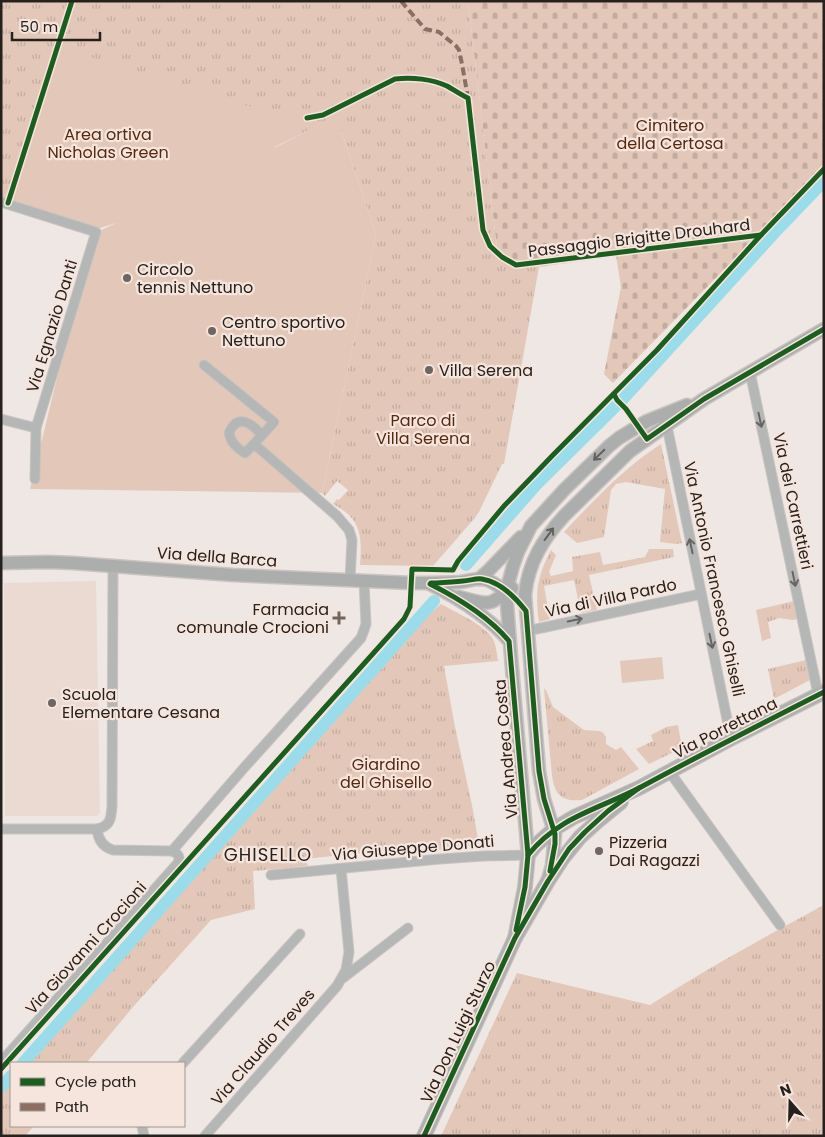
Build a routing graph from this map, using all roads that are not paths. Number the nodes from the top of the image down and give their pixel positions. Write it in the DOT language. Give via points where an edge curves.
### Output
graph roads {
  1 [pos="1,202"];
  2 [pos="824,329"];
  3 [pos="204,365"];
  4 [pos="750,372"];
  5 [pos="704,399"];
  6 [pos="1,419"];
  7 [pos="667,426"];
  8 [pos="36,428"];
  9 [pos="262,435"];
  10 [pos="254,444"];
  11 [pos="35,479"];
  12 [pos="531,526"];
  13 [pos="1,563"];
  14 [pos="113,566"];
  15 [pos="528,577"];
  16 [pos="480,579"];
  17 [pos="350,580"];
  18 [pos="364,581"];
  19 [pos="430,584"];
  20 [pos="506,592"];
  21 [pos="701,594"];
  22 [pos="452,595"];
  23 [pos="526,612"];
  24 [pos="527,631"];
  25 [pos="510,641"];
  26 [pos="821,693"];
  27 [pos="732,738"];
  28 [pos="669,771"];
  29 [pos="639,788"];
  30 [pos="1,829"];
  31 [pos="97,829"];
  32 [pos="554,830"];
  33 [pos="172,851"];
  34 [pos="528,855"];
  35 [pos="342,868"];
  36 [pos="272,875"];
  37 [pos="548,881"];
  38 [pos="780,925"];
  39 [pos="408,928"];
  40 [pos="300,934"];
  41 [pos="515,938"];
  42 [pos="343,978"];
  43 [pos="1,1062"];
  44 [pos="184,1062"];
  45 [pos="206,1136"];
  46 [pos="424,1136"];
  1 -- 8 [label="street, Via Egnazio Danti" via="96,232"];
  2 -- 4 [label="main road, Via Andrea Costa"];
  3 -- 9 [label="street" via="274,422"];
  4 -- 5 [label="main road, Via Andrea Costa"];
  4 -- 26 [label="street, Via dei Carrettieri, one-way"];
  5 -- 7 [label="main road, Via Andrea Costa"];
  5 -- 12 [label="main road, Via Andrea Costa, one-way" via="647,421 619,438"];
  6 -- 8 [label="street"];
  15 -- 7 [label="main road, Via Andrea Costa, one-way" via="539,548 554,527 623,457"];
  21 -- 7 [label="street, Via Antonio Francesco Ghiselli, one-way"];
  8 -- 11 [label="street, Via Egnazio Danti"];
  9 -- 10 [label="street"];
  9 -- 10 [label="street" via="247,422 234,425 229,433 240,450 245,454"];
  10 -- 17 [label="street" via="349,530 352,540"];
  12 -- 16 [label="main road"];
  12 -- 20 [label="main road, Via Andrea Costa" via="518,552"];
  13 -- 14 [label="main road, Via della Barca"];
  14 -- 17 [label="main road, Via della Barca"];
  14 -- 31 [label="street" via="112,806 109,822"];
  15 -- 20 [label="main road, Via della Barca"];
  15 -- 23 [label="main road, Via Andrea Costa"];
  16 -- 19 [label="main road, Via della Barca"];
  16 -- 20 [label="main road" via="494,583"];
  17 -- 18 [label="main road, Via della Barca"];
  18 -- 19 [label="main road, Via della Barca"];
  18 -- 33 [label="street" via="366,624 361,638"];
  19 -- 22 [label="main road, Via della Barca"];
  20 -- 22 [label="main road, Via della Barca" via="488,603"];
  20 -- 23 [label="main road"];
  20 -- 25 [label="main road, Via Andrea Costa"];
  24 -- 21 [label="street, Via di Villa Pardo, one-way"];
  21 -- 27 [label="street, Via Antonio Francesco Ghiselli, one-way"];
  22 -- 25 [label="main road, Via della Barca" via="496,626"];
  23 -- 24 [label="main road, Via Andrea Costa"];
  24 -- 32 [label="main road, Via Andrea Costa" via="540,771 544,799"];
  25 -- 34 [label="main road, Via Andrea Costa"];
  26 -- 27 [label="main road, Via Porrettana"];
  27 -- 28 [label="main road, Via Porrettana"];
  28 -- 29 [label="main road, Via Porrettana"];
  28 -- 38 [label="street"];
  29 -- 32 [label="main road, Via Porrettana" via="574,817"];
  29 -- 37 [label="main road, Via Porrettana" via="585,832 562,858"];
  30 -- 31 [label="street"];
  31 -- 33 [label="street" via="101,842 113,850"];
  32 -- 34 [label="main road, Via Porrettana"];
  32 -- 37 [label="main road, Via Andrea Costa" via="555,844"];
  33 -- 43 [label="street, Via Giovanni Crocioni" via="178,854 177,865"];
  34 -- 35 [label="street, Via Giuseppe Donati"];
  34 -- 41 [label="main road, Via Don Luigi Sturzo"];
  35 -- 36 [label="street, Via Giuseppe Donati"];
  35 -- 42 [label="street, Via Claudio Treves" via="349,952"];
  37 -- 41 [label="main road, Via Don Luigi Sturzo"];
  39 -- 42 [label="street, Via Claudio Treves"];
  40 -- 44 [label="street"];
  41 -- 46 [label="main road, Via Don Luigi Sturzo"];
  42 -- 45 [label="street, Via Claudio Treves"];
}
